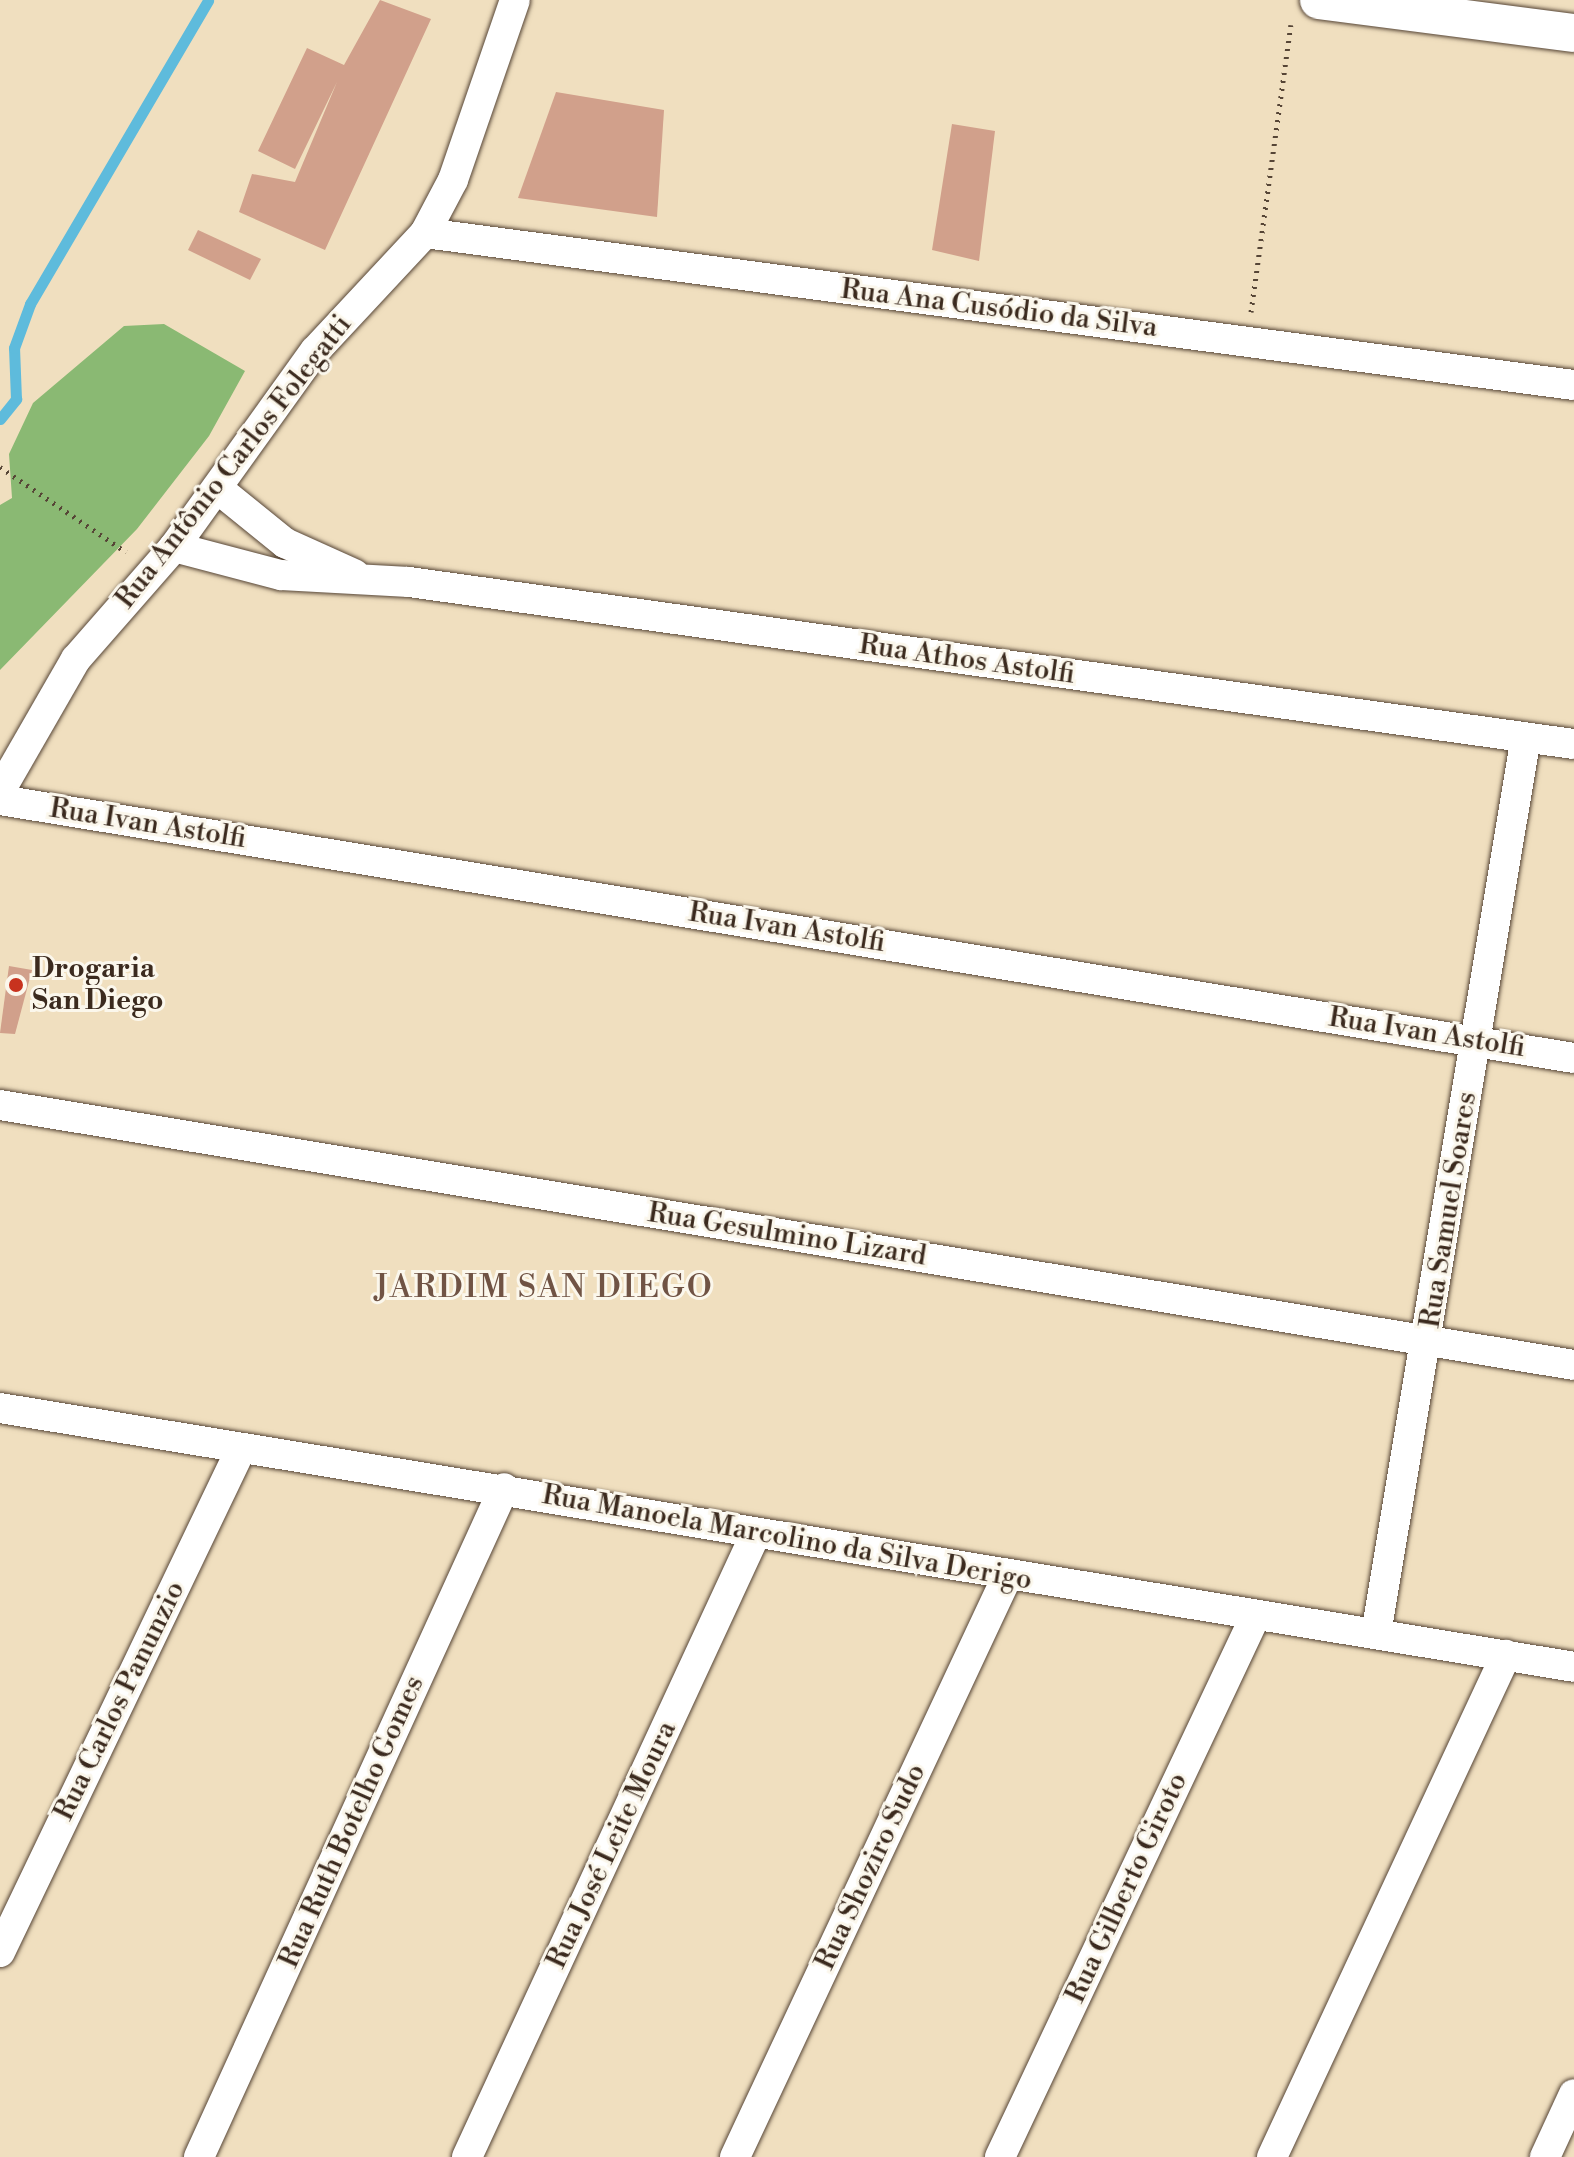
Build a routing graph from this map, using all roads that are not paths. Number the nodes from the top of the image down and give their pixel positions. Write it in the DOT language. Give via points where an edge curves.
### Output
graph roads {
  1 [pos="515,0"];
  2 [pos="1306,8"];
  3 [pos="1574,33"];
  4 [pos="425,233"];
  5 [pos="1574,385"];
  6 [pos="217,488"];
  7 [pos="174,547"];
  8 [pos="360,576"];
  9 [pos="1526,737"];
  10 [pos="1574,744"];
  11 [pos="0,791"];
  12 [pos="0,800"];
  13 [pos="1475,1041"];
  14 [pos="1574,1058"];
  15 [pos="0,1105"];
  16 [pos="1429,1341"];
  17 [pos="1574,1365"];
  18 [pos="0,1408"];
  19 [pos="241,1449"];
  20 [pos="504,1488"];
  21 [pos="756,1533"];
  22 [pos="1007,1577"];
  23 [pos="1254,1619"];
  24 [pos="1376,1634"];
  25 [pos="1506,1655"];
  26 [pos="1574,1667"];
  27 [pos="0,1952"];
  28 [pos="1574,2094"];
  29 [pos="199,2157"];
  30 [pos="467,2157"];
  31 [pos="735,2157"];
  32 [pos="1000,2157"];
  33 [pos="1272,2157"];
  34 [pos="1545,2157"];
  1 -- 4 [label="street, Rua Antônio Carlos Folegatti" via="453,180"];
  2 -- 3 [label="street"];
  4 -- 5 [label="street, Rua Ana Cusódio da Silva"];
  4 -- 6 [label="street, Rua Antônio Carlos Folegatti" via="315,351"];
  6 -- 7 [label="street, Rua Antônio Carlos Folegatti"];
  6 -- 8 [label="street, Rua Athos Astolfi" via="285,543"];
  7 -- 8 [label="street, Rua Athos Astolfi" via="281,575"];
  7 -- 11 [label="street, Rua Antônio Carlos Folegatti" via="76,659"];
  8 -- 9 [label="street, Rua Athos Astolfi"];
  9 -- 10 [label="street, Rua Athos Astolfi"];
  9 -- 13 [label="street, Rua Samuel Soares"];
  12 -- 13 [label="street, Rua Ivan Astolfi"];
  13 -- 14 [label="street, Rua Ivan Astolfi"];
  13 -- 16 [label="street, Rua Samuel Soares"];
  15 -- 16 [label="street, Rua Gesulmino Lizard"];
  16 -- 17 [label="street, Rua Gesulmino Lizard"];
  16 -- 24 [label="street, Rua Samuel Soares"];
  18 -- 19 [label="street, Rua Manoela Marcolino da Silva Derigo"];
  19 -- 20 [label="street, Rua Manoela Marcolino da Silva Derigo"];
  19 -- 27 [label="street, Rua Carlos Panunzio"];
  20 -- 21 [label="street, Rua Manoela Marcolino da Silva Derigo"];
  20 -- 29 [label="street, Rua Ruth Botelho Gomes"];
  21 -- 22 [label="street, Rua Manoela Marcolino da Silva Derigo"];
  21 -- 30 [label="street, Rua José Leite Moura"];
  22 -- 23 [label="street, Rua Manoela Marcolino da Silva Derigo"];
  22 -- 31 [label="street, Rua Shoziro Sudo"];
  23 -- 24 [label="street, Rua Manoela Marcolino da Silva Derigo"];
  23 -- 32 [label="street, Rua Gilberto Giroto"];
  24 -- 25 [label="street, Rua Manoela Marcolino da Silva Derigo"];
  25 -- 26 [label="street, Rua Manoela Marcolino da Silva Derigo"];
  25 -- 33 [label="street"];
  28 -- 34 [label="street"];
}
